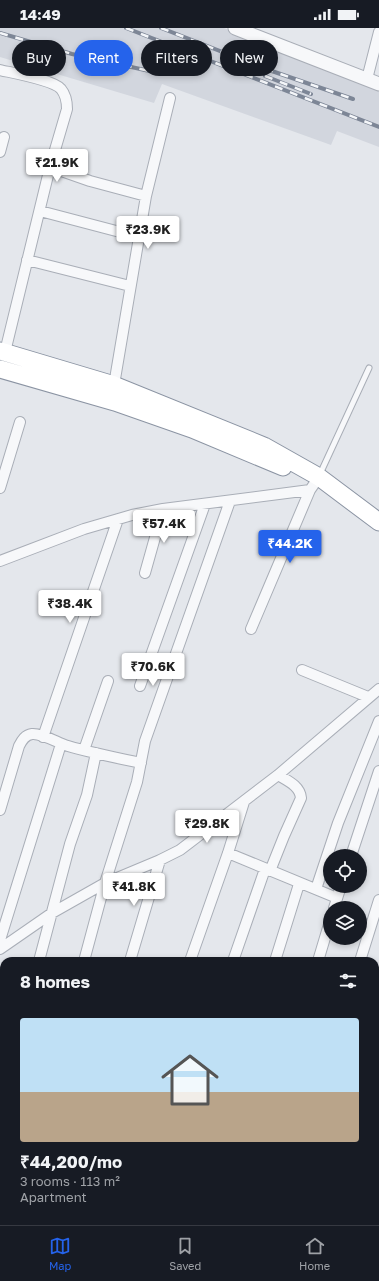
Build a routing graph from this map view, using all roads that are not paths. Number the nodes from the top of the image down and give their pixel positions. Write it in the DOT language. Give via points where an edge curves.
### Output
graph roads {
  1 [pos="235,28"];
  2 [pos="379,32"];
  3 [pos="0,70"];
  4 [pos="373,82"];
  5 [pos="170,98"];
  6 [pos="4,137"];
  7 [pos="0,152"];
  8 [pos="50,167"];
  9 [pos="146,196"];
  10 [pos="40,211"];
  11 [pos="139,237"];
  12 [pos="27,260"];
  13 [pos="130,286"];
  14 [pos="2,352"];
  15 [pos="0,368"];
  16 [pos="369,368"];
  17 [pos="114,385"];
  18 [pos="115,402"];
  19 [pos="20,422"];
  20 [pos="314,485"];
  21 [pos="0,488"];
  22 [pos="230,501"];
  23 [pos="205,504"];
  24 [pos="163,509"];
  25 [pos="118,519"];
  26 [pos="379,522"];
  27 [pos="379,535"];
  28 [pos="0,561"];
  29 [pos="145,573"];
  30 [pos="251,629"];
  31 [pos="302,670"];
  32 [pos="108,681"];
  33 [pos="140,686"];
  34 [pos="379,689"];
  35 [pos="368,698"];
  36 [pos="379,722"];
  37 [pos="43,737"];
  38 [pos="61,744"];
  39 [pos="84,750"];
  40 [pos="96,753"];
  41 [pos="141,763"];
  42 [pos="379,771"];
  43 [pos="278,775"];
  44 [pos="244,802"];
  45 [pos="0,810"];
  46 [pos="353,849"];
  47 [pos="228,853"];
  48 [pos="160,860"];
  49 [pos="267,870"];
  50 [pos="105,883"];
  51 [pos="299,884"];
  52 [pos="316,889"];
  53 [pos="379,900"];
  54 [pos="332,901"];
  55 [pos="52,913"];
  56 [pos="0,940"];
  57 [pos="323,944"];
  58 [pos="0,950"];
  59 [pos="40,957"];
  60 [pos="85,957"];
  61 [pos="131,957"];
  62 [pos="191,957"];
  63 [pos="234,957"];
  64 [pos="276,957"];
  65 [pos="319,957"];
  66 [pos="361,957"];
  1 -- 4 [label="street"];
  2 -- 4 [label="street"];
  3 -- 8 [label="street" via="51,83 60,88 65,95 67,110"];
  5 -- 9 [label="street"];
  6 -- 7 [label="street"];
  8 -- 9 [label="street"];
  8 -- 10 [label="street"];
  9 -- 11 [label="street"];
  10 -- 11 [label="street"];
  10 -- 12 [label="street"];
  11 -- 13 [label="street"];
  12 -- 13 [label="street"];
  12 -- 14 [label="street"];
  13 -- 17 [label="street"];
  14 -- 17 [label="highway"];
  15 -- 18 [label="highway"];
  16 -- 20 [label="lane"];
  17 -- 18 [label="street"];
  17 -- 20 [label="highway" via="264,446"];
  18 -- 20 [label="highway" via="192,429 294,472"];
  19 -- 21 [label="street"];
  20 -- 22 [label="street"];
  20 -- 26 [label="highway"];
  20 -- 27 [label="highway"];
  20 -- 30 [label="street"];
  22 -- 23 [label="street"];
  22 -- 41 [label="street" via="145,741"];
  23 -- 24 [label="street"];
  23 -- 33 [label="street"];
  24 -- 25 [label="street"];
  24 -- 29 [label="street"];
  25 -- 28 [label="street"];
  25 -- 37 [label="street"];
  31 -- 35 [label="street"];
  32 -- 39 [label="street"];
  34 -- 35 [label="street"];
  35 -- 43 [label="street"];
  36 -- 52 [label="street" via="338,823"];
  37 -- 38 [label="street"];
  37 -- 45 [label="street" via="34,734 22,740"];
  38 -- 39 [label="street"];
  38 -- 56 [label="street"];
  39 -- 40 [label="street"];
  40 -- 41 [label="street"];
  40 -- 55 [label="street" via="87,795 70,844"];
  41 -- 50 [label="street"];
  42 -- 46 [label="street"];
  43 -- 44 [label="street"];
  43 -- 49 [label="street" via="298,789 301,798"];
  44 -- 47 [label="street"];
  44 -- 48 [label="street" via="180,850"];
  47 -- 49 [label="street"];
  47 -- 62 [label="street"];
  48 -- 50 [label="street"];
  48 -- 61 [label="street"];
  49 -- 51 [label="street"];
  49 -- 63 [label="street"];
  50 -- 55 [label="street"];
  50 -- 60 [label="street"];
  51 -- 52 [label="street"];
  51 -- 64 [label="street"];
  52 -- 54 [label="street"];
  53 -- 66 [label="street"];
  55 -- 58 [label="street"];
  55 -- 59 [label="street"];
  57 -- 65 [label="street"];
}
